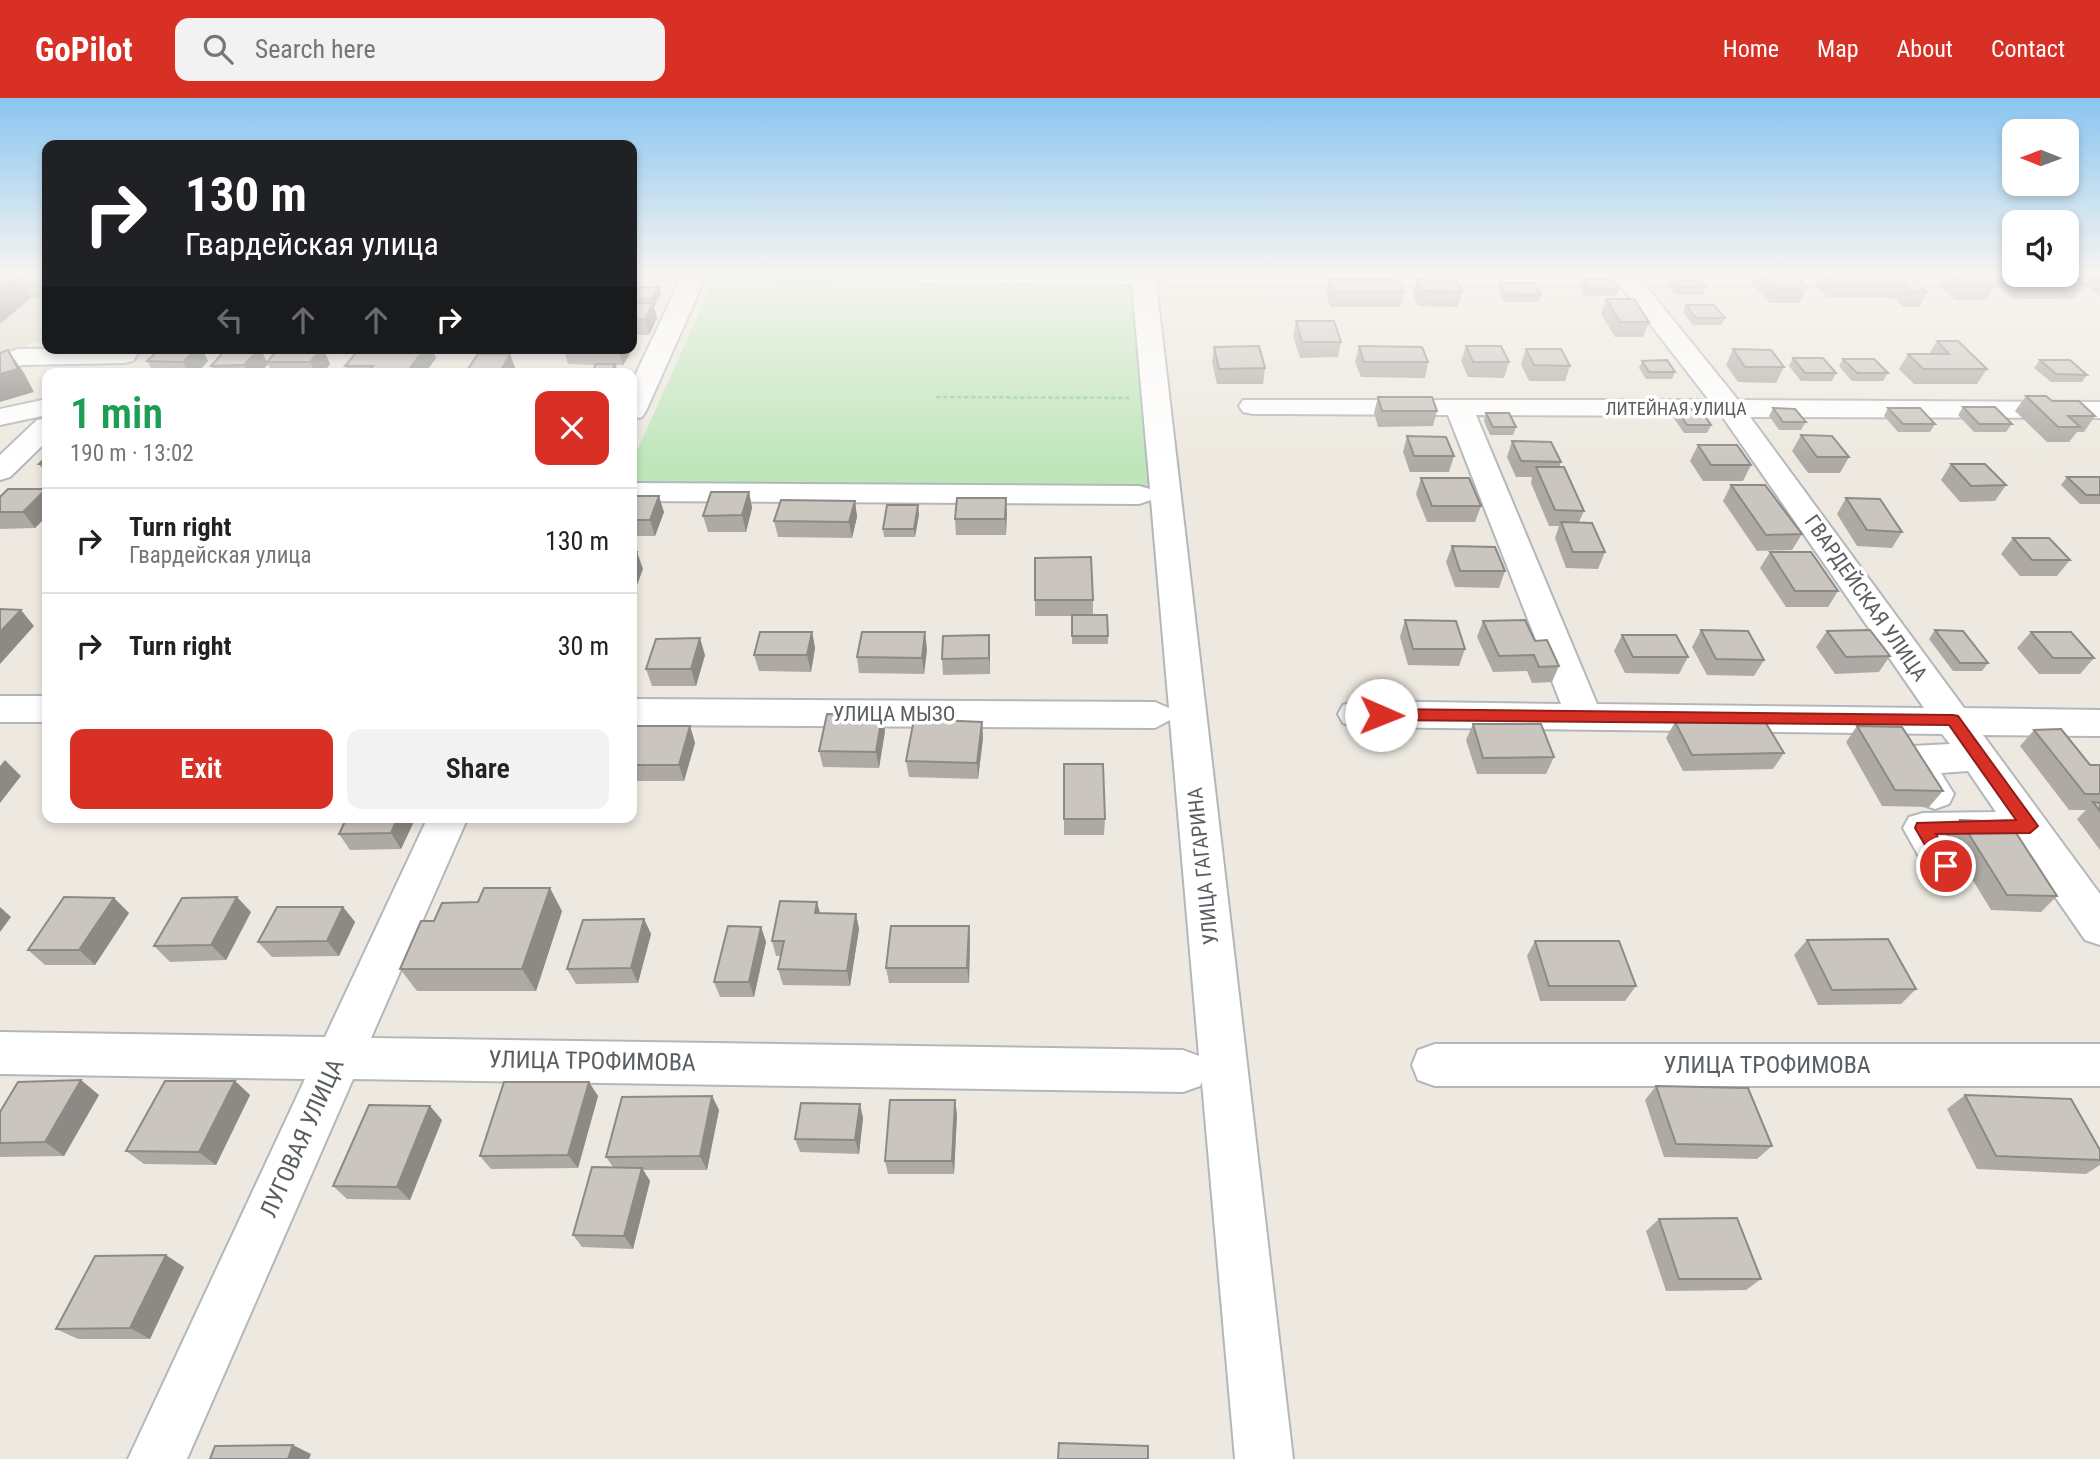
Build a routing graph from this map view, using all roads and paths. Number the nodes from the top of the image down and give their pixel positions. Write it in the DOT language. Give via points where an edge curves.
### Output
graph roads {
  1 [pos="665,338"];
  2 [pos="1152,338"];
  3 [pos="1674,338"];
  4 [pos="72,354"];
  5 [pos="124,354"];
  6 [pos="0,364"];
  7 [pos="110,368"];
  8 [pos="637,397"];
  9 [pos="936,397"];
  10 [pos="1130,398"];
  11 [pos="1252,406"];
  12 [pos="42,408"];
  13 [pos="1459,408"];
  14 [pos="1730,408"];
  15 [pos="2100,410"];
  16 [pos="0,418"];
  17 [pos="42,431"];
  18 [pos="0,471"];
  19 [pos="637,492"];
  20 [pos="1139,495"];
  21 [pos="0,709"];
  22 [pos="42,709"];
  23 [pos="637,712"];
  24 [pos="1356,714"];
  25 [pos="1155,715"];
  26 [pos="1585,718"];
  27 [pos="1953,720"];
  28 [pos="2100,723"];
  29 [pos="1980,757"];
  30 [pos="1935,794"];
  31 [pos="445,823"];
  32 [pos="2030,826"];
  33 [pos="1946,866"];
  34 [pos="2100,927"];
  35 [pos="0,1053"];
  36 [pos="339,1057"];
  37 [pos="1435,1065"];
  38 [pos="2100,1065"];
  39 [pos="1183,1071"];
  40 [pos="157,1459"];
  41 [pos="1264,1459"];
  1 -- 8 [label="street"];
  2 -- 41 [label="street, УЛИЦА ГАГАРИНА"];
  3 -- 14 [label="street, ГВАРДЕЙСКАЯ УЛИЦА"];
  4 -- 6 [label="street" via="18,357"];
  5 -- 7 [label="street"];
  9 -- 10 [label="path"];
  11 -- 13 [label="street, ЛИТЕЙНАЯ УЛИЦА"];
  12 -- 16 [label="street"];
  13 -- 14 [label="street, ЛИТЕЙНАЯ УЛИЦА"];
  13 -- 26 [label="street"];
  14 -- 15 [label="street, ЛИТЕЙНАЯ УЛИЦА"];
  14 -- 27 [label="street, ГВАРДЕЙСКАЯ УЛИЦА"];
  17 -- 18 [label="street"];
  19 -- 20 [label="street"];
  21 -- 22 [label="street"];
  23 -- 25 [label="street, УЛИЦА МЫЗО"];
  24 -- 26 [label="street"];
  26 -- 27 [label="street"];
  27 -- 28 [label="street"];
  27 -- 29 [label="street, ГВАРДЕЙСКАЯ УЛИЦА"];
  29 -- 30 [label="street" via="1913,760"];
  29 -- 32 [label="street, ГВАРДЕЙСКАЯ УЛИЦА"];
  31 -- 36 [label="street, ЛУГОВАЯ УЛИЦА"];
  32 -- 33 [label="street" via="1923,828"];
  32 -- 34 [label="street, ГВАРДЕЙСКАЯ УЛИЦА"];
  35 -- 36 [label="street, УЛИЦА ТРОФИМОВА"];
  36 -- 39 [label="street, УЛИЦА ТРОФИМОВА"];
  36 -- 40 [label="street, ЛУГОВАЯ УЛИЦА"];
  37 -- 38 [label="street, УЛИЦА ТРОФИМОВА"];
}
